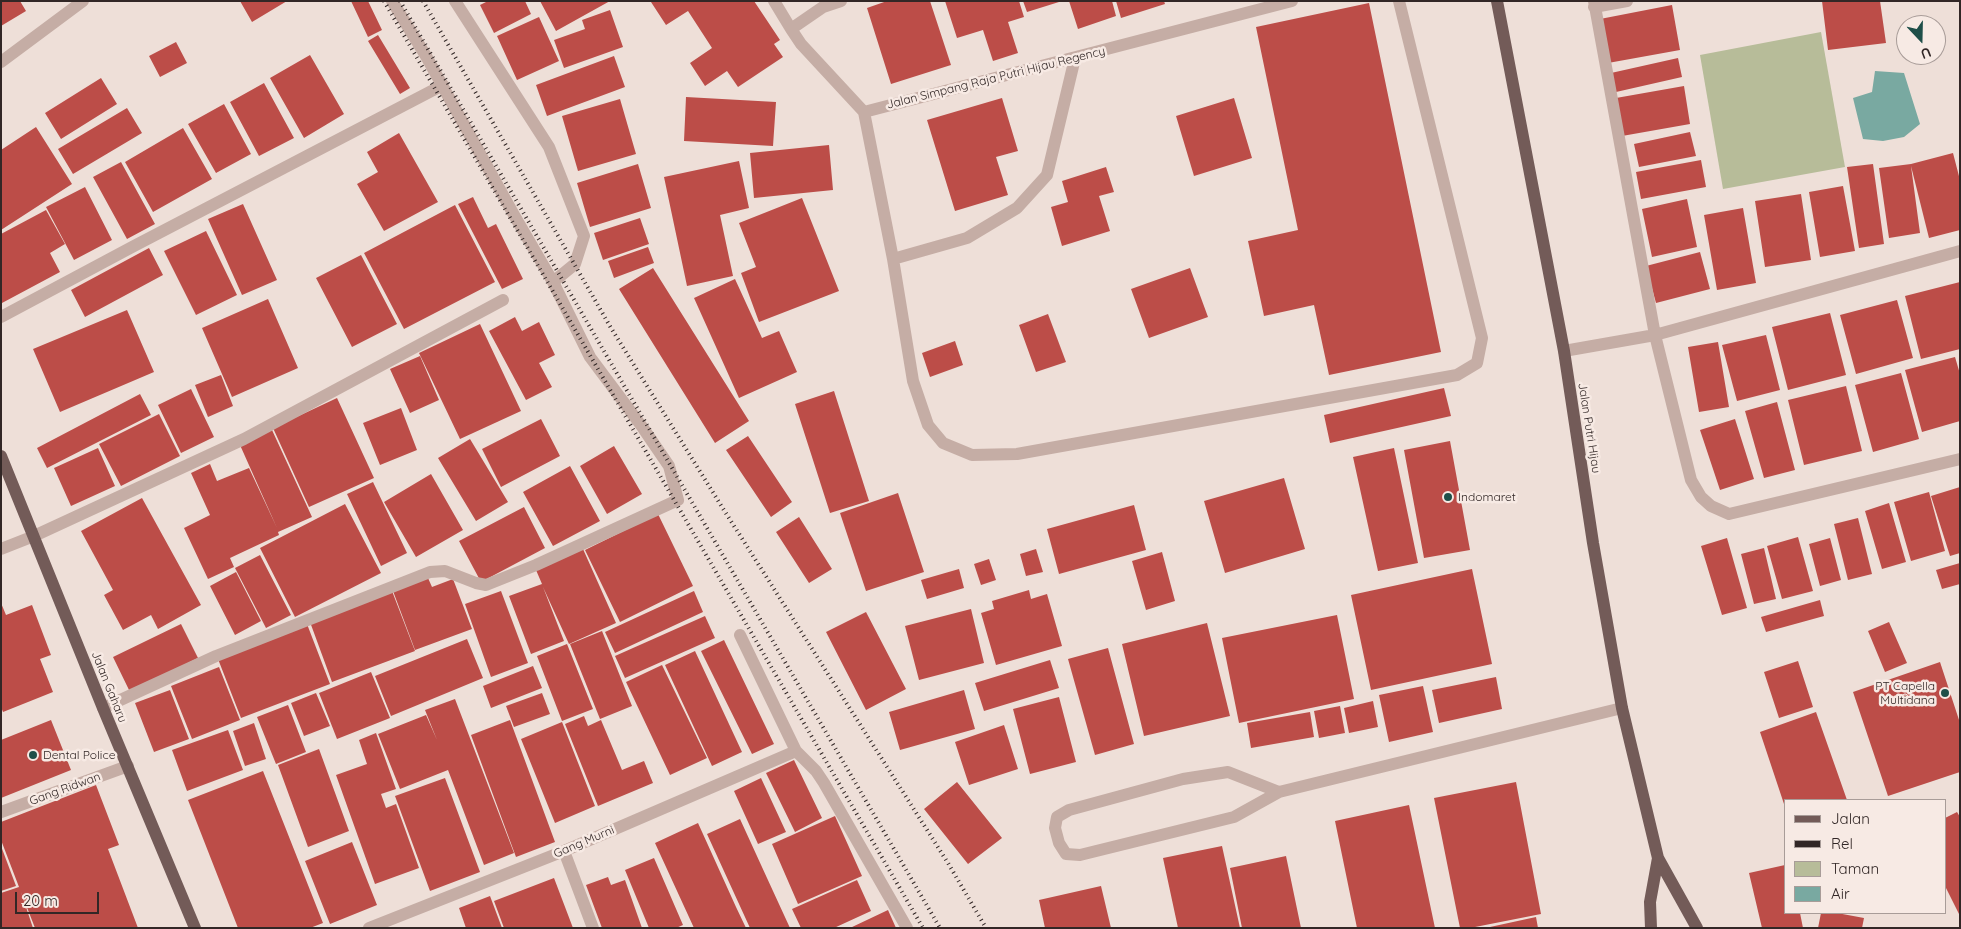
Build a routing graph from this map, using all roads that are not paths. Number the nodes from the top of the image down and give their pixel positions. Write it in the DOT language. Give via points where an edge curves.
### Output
graph roads {
  1 [pos="82,1"];
  2 [pos="392,1"];
  3 [pos="455,1"];
  4 [pos="774,1"];
  5 [pos="841,1"];
  6 [pos="1292,1"];
  7 [pos="1399,1"];
  8 [pos="1497,1"];
  9 [pos="1628,1"];
  10 [pos="1594,4"];
  11 [pos="791,29"];
  12 [pos="1074,58"];
  13 [pos="1,62"];
  14 [pos="443,85"];
  15 [pos="864,112"];
  16 [pos="1960,251"];
  17 [pos="893,259"];
  18 [pos="553,282"];
  19 [pos="503,300"];
  20 [pos="1,317"];
  21 [pos="1655,335"];
  22 [pos="1564,351"];
  23 [pos="1,456"];
  24 [pos="1960,459"];
  25 [pos="34,536"];
  26 [pos="1,549"];
  27 [pos="740,635"];
  28 [pos="102,708"];
  29 [pos="1622,708"];
  30 [pos="796,751"];
  31 [pos="128,766"];
  32 [pos="1278,792"];
  33 [pos="1,812"];
  34 [pos="564,851"];
  35 [pos="1658,858"];
  36 [pos="195,928"];
  37 [pos="369,928"];
  38 [pos="593,928"];
  39 [pos="907,928"];
  40 [pos="1651,928"];
  41 [pos="1697,928"];
  1 -- 13 [label="street"];
  2 -- 14 [label="street"];
  3 -- 18 [label="street" via="549,147 584,236 575,264"];
  4 -- 11 [label="street"];
  5 -- 11 [label="street" via="823,7"];
  6 -- 12 [label="street, Jalan Simpang Raja Putri Hijau Regency"];
  7 -- 17 [label="street" via="1482,338 1477,363 1457,374 1017,454 972,455 943,443 928,425 913,380"];
  8 -- 22 [label="main road, Jalan Putri Hijau"];
  9 -- 10 [label="street"];
  10 -- 21 [label="street"];
  11 -- 15 [label="street"];
  12 -- 15 [label="street, Jalan Simpang Raja Putri Hijau Regency"];
  12 -- 17 [label="street" via="1047,175 1017,208 967,238"];
  14 -- 18 [label="street"];
  14 -- 20 [label="street"];
  15 -- 17 [label="street"];
  16 -- 21 [label="street"];
  18 -- 28 [label="street" via="590,357 669,466 678,500 536,565 486,584 445,571 430,572 216,656"];
  19 -- 25 [label="street" via="244,439"];
  21 -- 22 [label="street"];
  21 -- 24 [label="street" via="1691,480 1711,506 1729,514"];
  22 -- 29 [label="main road, Jalan Putri Hijau"];
  23 -- 25 [label="main road, Jalan Gaharu"];
  25 -- 26 [label="street"];
  25 -- 28 [label="main road, Jalan Gaharu"];
  27 -- 30 [label="street"];
  28 -- 31 [label="main road, Jalan Gaharu"];
  29 -- 32 [label="street"];
  29 -- 35 [label="main road, Jalan Putri Hijau"];
  30 -- 34 [label="street, Gang Murni"];
  30 -- 39 [label="street" via="824,783"];
  31 -- 33 [label="street, Gang Ridwan"];
  31 -- 36 [label="main road, Jalan Gaharu"];
  32 -- 32 [label="street" via="1234,817 1080,856 1066,854 1058,843 1054,828 1057,817 1069,810 1183,780 1228,772"];
  34 -- 37 [label="street, Gang Murni"];
  34 -- 38 [label="street"];
  35 -- 40 [label="main road, Jalan Putri Hijau" via="1650,902"];
  35 -- 41 [label="main road, Jalan Putri Hijau"];
}
